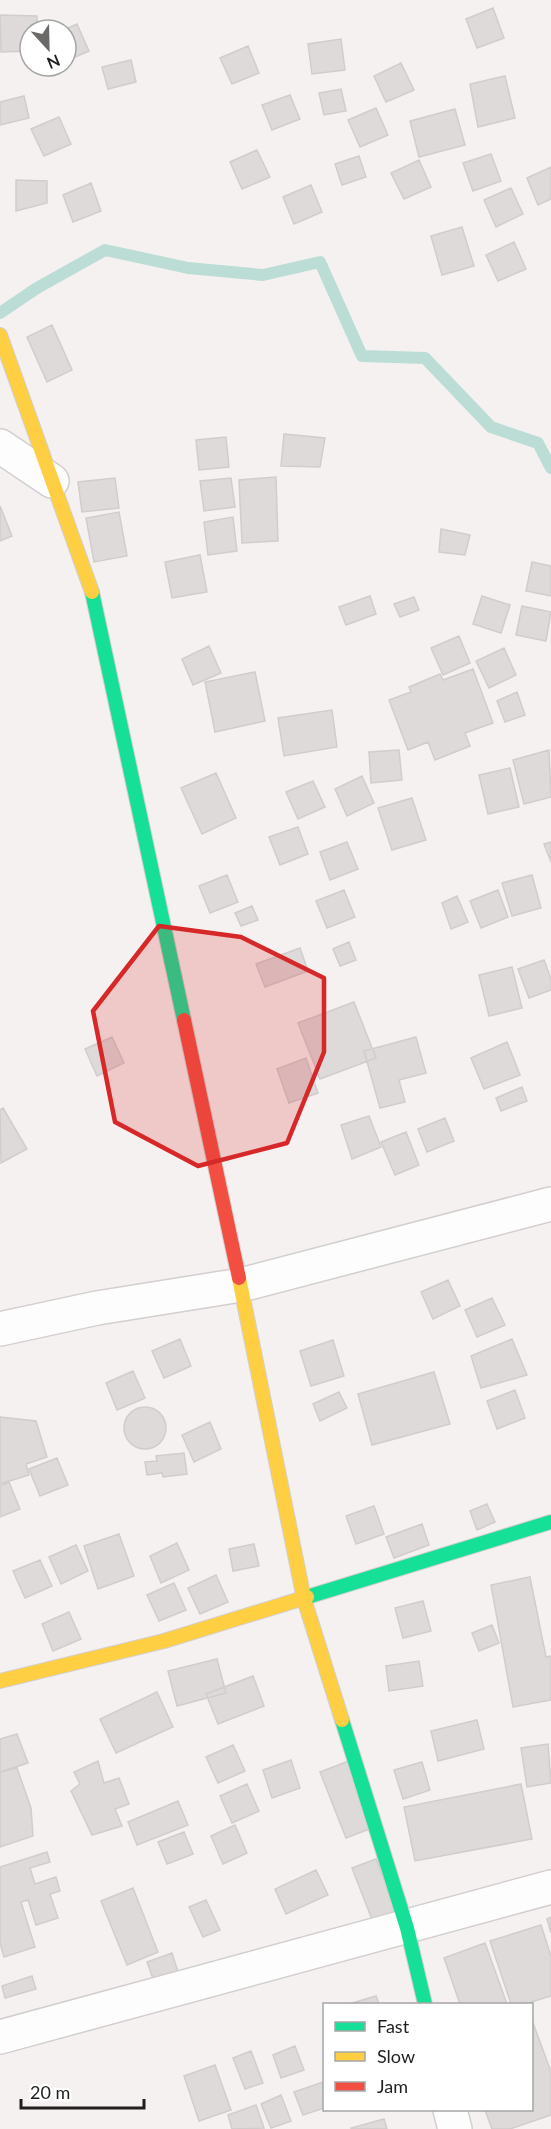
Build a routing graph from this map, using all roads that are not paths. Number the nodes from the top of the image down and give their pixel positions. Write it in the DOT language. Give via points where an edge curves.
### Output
graph roads {
  1 [pos="2,339"];
  2 [pos="0,446"];
  3 [pos="52,482"];
  4 [pos="551,1204"];
  5 [pos="241,1285"];
  6 [pos="0,1329"];
  7 [pos="551,1522"];
  8 [pos="304,1599"];
  9 [pos="0,1680"];
  10 [pos="551,1887"];
  11 [pos="406,1928"];
  12 [pos="425,2003"];
  13 [pos="0,2037"];
  14 [pos="450,2111"];
  15 [pos="455,2129"];
  1 -- 3 [label="street"];
  2 -- 3 [label="street"];
  3 -- 5 [label="street" via="93,595"];
  4 -- 5 [label="street"];
  5 -- 6 [label="street" via="97,1308"];
  5 -- 8 [label="street"];
  7 -- 8 [label="street"];
  8 -- 9 [label="street" via="164,1641"];
  8 -- 11 [label="street"];
  10 -- 11 [label="street"];
  11 -- 12 [label="street"];
  11 -- 13 [label="street"];
  14 -- 15 [label="street"];
}
